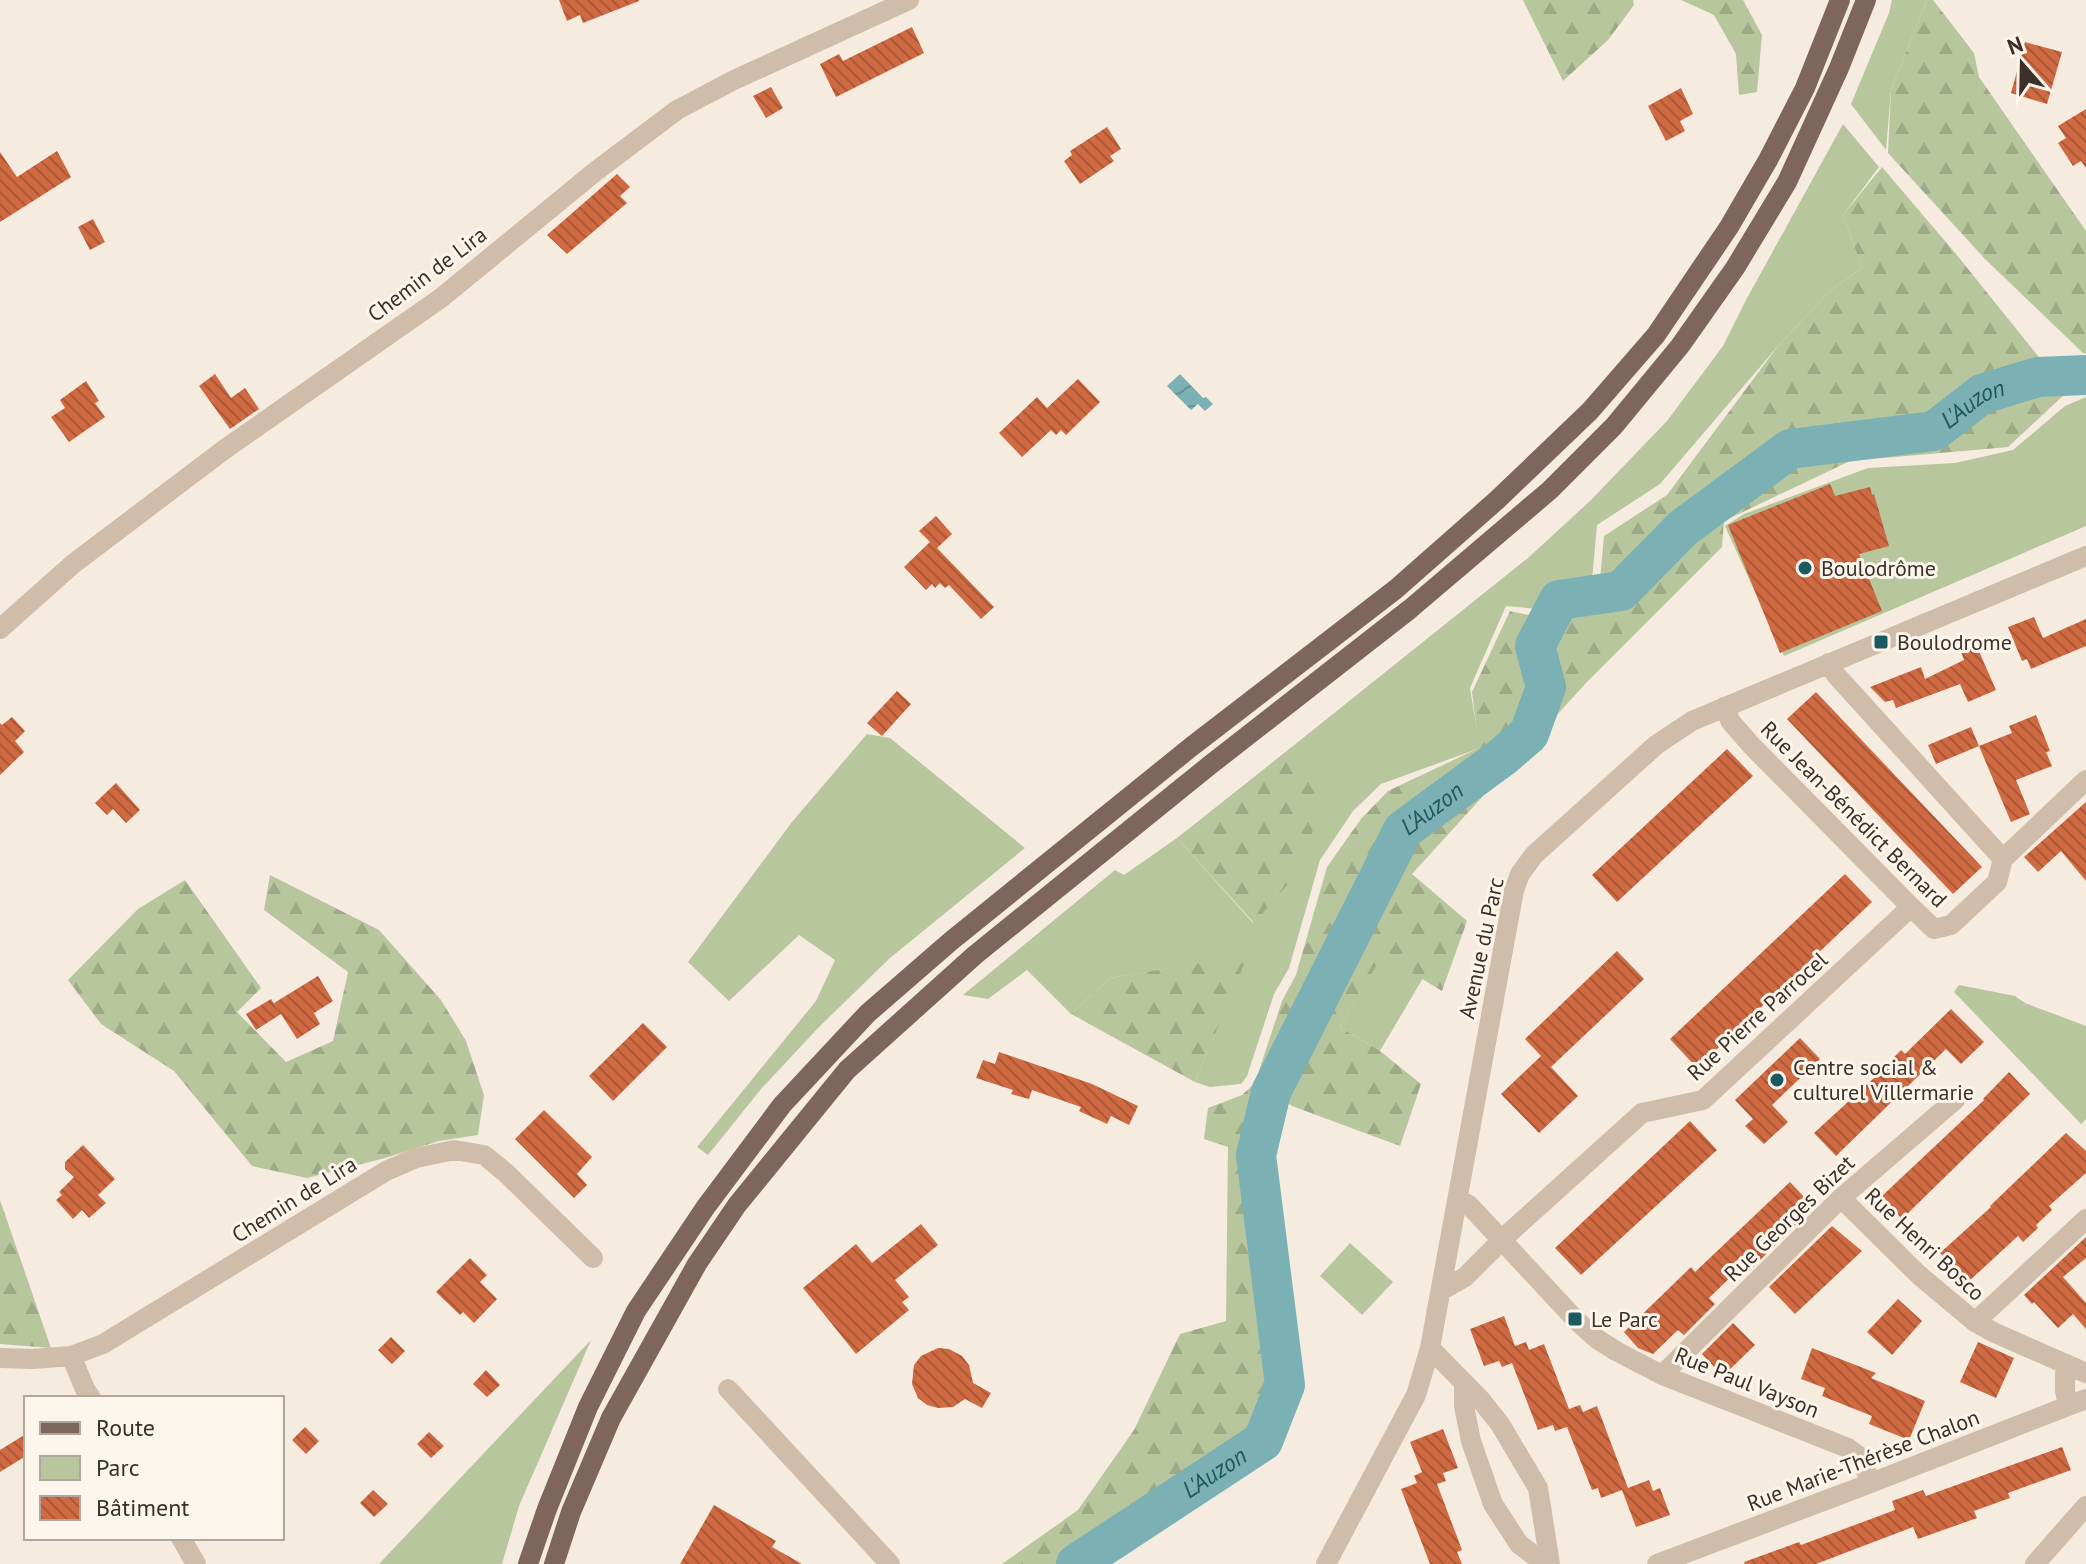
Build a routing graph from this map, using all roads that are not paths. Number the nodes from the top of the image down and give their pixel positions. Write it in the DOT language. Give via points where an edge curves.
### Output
graph roads {
  1 [pos="909,0"];
  2 [pos="1840,0"];
  3 [pos="1866,0"];
  4 [pos="2086,556"];
  5 [pos="0,629"];
  6 [pos="1829,663"];
  7 [pos="1724,707"];
  8 [pos="2086,780"];
  9 [pos="2003,859"];
  10 [pos="1911,907"];
  11 [pos="1955,1100"];
  12 [pos="1841,1198"];
  13 [pos="1458,1199"];
  14 [pos="2086,1219"];
  15 [pos="1501,1241"];
  16 [pos="593,1258"];
  17 [pos="1442,1290"];
  18 [pos="1975,1322"];
  19 [pos="1430,1348"];
  20 [pos="71,1356"];
  21 [pos="0,1358"];
  22 [pos="2065,1364"];
  23 [pos="2086,1373"];
  24 [pos="1662,1375"];
  25 [pos="1464,1382"];
  26 [pos="728,1389"];
  27 [pos="90,1396"];
  28 [pos="2077,1402"];
  29 [pos="1871,1483"];
  30 [pos="2086,1506"];
  31 [pos="182,1540"];
  32 [pos="196,1564"];
  33 [pos="528,1564"];
  34 [pos="554,1564"];
  35 [pos="890,1564"];
  36 [pos="1326,1564"];
  37 [pos="1548,1564"];
  38 [pos="1657,1564"];
  39 [pos="2035,1564"];
  1 -- 5 [label="street, Chemin de Lira" via="677,110 441,298 225,449 73,564"];
  2 -- 33 [label="main road" via="1805,88 1729,227 1656,335 1590,411 1396,589 1191,747 915,972 868,1013 782,1105 636,1311 588,1407"];
  3 -- 34 [label="main road" via="1787,182 1680,346 1614,426 1550,490 1410,609 975,955 847,1070 737,1205 697,1264 611,1418"];
  4 -- 6 [label="street, Avenue du Parc"];
  6 -- 7 [label="street, Avenue du Parc"];
  6 -- 9 [label="street"];
  7 -- 10 [label="street, Rue Jean-Bénédict Bernard" via="1751,745"];
  7 -- 13 [label="street, Avenue du Parc" via="1656,745 1534,855 1520,874"];
  8 -- 9 [label="street"];
  9 -- 10 [label="street, Rue Jean-Bénédict Bernard" via="1997,882 1951,925 1934,929"];
  10 -- 15 [label="street, Rue Pierre Parrocel" via="1703,1100 1642,1113"];
  11 -- 12 [label="street, Rue Georges Bizet"];
  12 -- 18 [label="street, Rue Henri Bosco"];
  12 -- 24 [label="street, Rue Georges Bizet"];
  13 -- 15 [label="street, Rue Paul Vayson"];
  13 -- 17 [label="street, Avenue du Parc"];
  14 -- 18 [label="street"];
  15 -- 17 [label="street, Rue Pierre Parrocel" via="1465,1277"];
  15 -- 24 [label="street, Rue Paul Vayson" via="1597,1339"];
  16 -- 20 [label="street, Chemin de Lira" via="484,1155 454,1150 386,1171 131,1328"];
  17 -- 19 [label="street, Avenue du Parc"];
  18 -- 22 [label="street, Rue Henri Bosco"];
  19 -- 25 [label="street"];
  19 -- 36 [label="street, Avenue du Parc" via="1416,1395"];
  20 -- 21 [label="street, Chemin de Lira"];
  20 -- 27 [label="street"];
  22 -- 23 [label="street, Rue Henri Bosco"];
  22 -- 28 [label="street" via="2065,1391"];
  24 -- 29 [label="street, Rue Paul Vayson" via="1848,1448 1860,1457"];
  25 -- 37 [label="street" via="1500,1424 1538,1488"];
  25 -- 37 [label="street" via="1471,1441 1493,1504 1519,1544"];
  26 -- 35 [label="street"];
  28 -- 29 [label="street, Rue Marie-Thérèse Chalon"];
  29 -- 38 [label="street, Rue Marie-Thérèse Chalon"];
  30 -- 39 [label="street"];
  31 -- 32 [label="street"];
}
